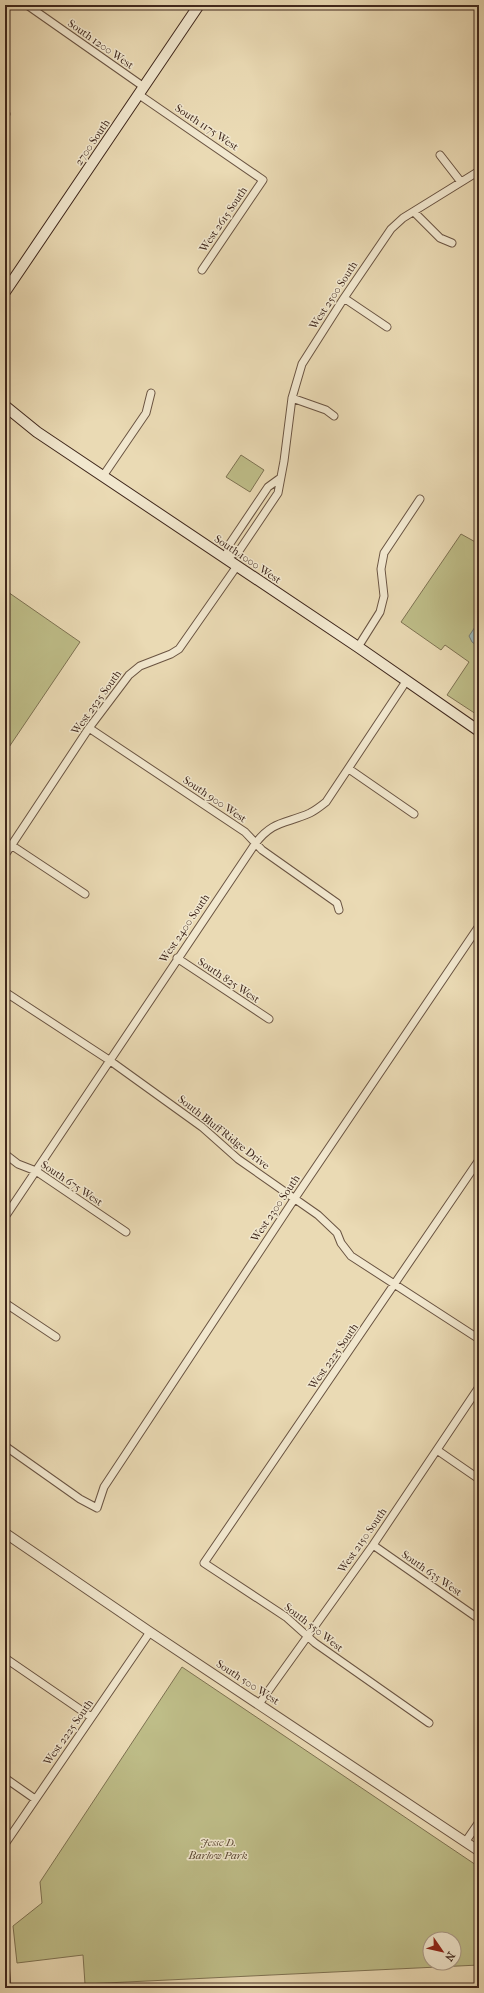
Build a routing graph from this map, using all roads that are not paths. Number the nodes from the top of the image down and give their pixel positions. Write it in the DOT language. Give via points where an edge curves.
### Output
graph roads {
  1 [pos="27,5"];
  2 [pos="199,5"];
  3 [pos="141,91"];
  4 [pos="440,155"];
  5 [pos="479,171"];
  6 [pos="263,180"];
  7 [pos="461,182"];
  8 [pos="414,212"];
  9 [pos="452,243"];
  10 [pos="202,270"];
  11 [pos="5,292"];
  12 [pos="344,298"];
  13 [pos="387,327"];
  14 [pos="151,393"];
  15 [pos="292,398"];
  16 [pos="5,406"];
  17 [pos="334,416"];
  18 [pos="104,476"];
  19 [pos="279,479"];
  20 [pos="420,499"];
  21 [pos="226,558"];
  22 [pos="237,566"];
  23 [pos="358,647"];
  24 [pos="407,680"];
  25 [pos="90,728"];
  26 [pos="479,731"];
  27 [pos="349,769"];
  28 [pos="414,814"];
  29 [pos="255,844"];
  30 [pos="11,845"];
  31 [pos="5,855"];
  32 [pos="85,894"];
  33 [pos="339,910"];
  34 [pos="479,926"];
  35 [pos="177,958"];
  36 [pos="5,992"];
  37 [pos="269,1019"];
  38 [pos="109,1060"];
  39 [pos="5,1154"];
  40 [pos="479,1160"];
  41 [pos="36,1171"];
  42 [pos="295,1198"];
  43 [pos="5,1217"];
  44 [pos="126,1232"];
  45 [pos="395,1284"];
  46 [pos="5,1303"];
  47 [pos="56,1337"];
  48 [pos="479,1339"];
  49 [pos="479,1387"];
  50 [pos="5,1446"];
  51 [pos="438,1450"];
  52 [pos="479,1478"];
  53 [pos="5,1533"];
  54 [pos="373,1545"];
  55 [pos="204,1563"];
  56 [pos="479,1619"];
  57 [pos="150,1632"];
  58 [pos="307,1638"];
  59 [pos="5,1658"];
  60 [pos="259,1704"];
  61 [pos="91,1717"];
  62 [pos="429,1723"];
  63 [pos="5,1778"];
  64 [pos="35,1799"];
  65 [pos="479,1822"];
  66 [pos="466,1842"];
  67 [pos="5,1844"];
  68 [pos="479,1851"];
  69 [pos="5,1962"];
  70 [pos="7,1988"];
  1 -- 3 [label="street, South 1200 West"];
  2 -- 3 [label="main road, 2700 South"];
  3 -- 6 [label="street, South 1175 West"];
  3 -- 11 [label="main road, 2700 South"];
  4 -- 7 [label="street"];
  5 -- 7 [label="street, West 2500 South"];
  6 -- 10 [label="street, West 2615 South"];
  7 -- 8 [label="street, West 2500 South"];
  8 -- 9 [label="street" via="440,238"];
  8 -- 12 [label="street, West 2500 South" via="391,229"];
  12 -- 13 [label="street"];
  12 -- 15 [label="street, West 2500 South" via="302,364"];
  14 -- 18 [label="street" via="146,413"];
  15 -- 17 [label="street" via="326,410"];
  15 -- 19 [label="street, West 2500 South" via="284,461"];
  16 -- 18 [label="main road, South 1000 West" via="38,432"];
  18 -- 21 [label="main road, South 1000 West"];
  19 -- 21 [label="street" via="268,487 229,544"];
  19 -- 21 [label="street, West 2500 South" via="278,493 239,550"];
  20 -- 23 [label="street" via="384,553 381,569 384,596 380,612"];
  21 -- 22 [label="main road, South 1000 West"];
  22 -- 23 [label="main road, South 1000 West"];
  22 -- 25 [label="street, West 2525 South" via="180,649 134,670"];
  23 -- 24 [label="main road, South 1000 West"];
  24 -- 26 [label="main road, South 1000 West"];
  24 -- 27 [label="street, West 2400 South"];
  25 -- 29 [label="street, South 900 West" via="245,832"];
  25 -- 30 [label="street, West 2525 South"];
  27 -- 28 [label="street"];
  27 -- 29 [label="street, West 2400 South" via="326,802 312,812 284,820 270,828"];
  29 -- 33 [label="street, South 900 West" via="337,902"];
  29 -- 35 [label="street, West 2400 South"];
  30 -- 31 [label="street, West 2525 South"];
  30 -- 32 [label="street"];
  34 -- 42 [label="street, West 2300 South"];
  35 -- 37 [label="street, South 825 West"];
  35 -- 38 [label="street, West 2400 South"];
  36 -- 38 [label="street, South Bluff Ridge Drive"];
  38 -- 41 [label="street, West 2400 South"];
  38 -- 42 [label="street, South Bluff Ridge Drive" via="202,1127 238,1159"];
  39 -- 41 [label="street, South 675 West" via="18,1164"];
  40 -- 45 [label="street, West 2225 South"];
  41 -- 43 [label="street, West 2400 South"];
  41 -- 44 [label="street, South 675 West"];
  42 -- 45 [label="street, South Bluff Ridge Drive" via="327,1222 350,1256"];
  42 -- 50 [label="street, West 2300 South" via="104,1487 97,1508 80,1499"];
  45 -- 48 [label="street, South Bluff Ridge Drive"];
  45 -- 55 [label="street, West 2225 South"];
  46 -- 47 [label="street"];
  49 -- 51 [label="street, West 2150 South"];
  51 -- 52 [label="street"];
  51 -- 54 [label="street, West 2150 South"];
  53 -- 57 [label="street, South 500 West"];
  54 -- 56 [label="street, South 635 West"];
  54 -- 58 [label="street, West 2150 South"];
  55 -- 58 [label="street, South 550 West" via="286,1617"];
  57 -- 60 [label="street, South 500 West"];
  57 -- 61 [label="street, West 2225 South"];
  58 -- 60 [label="street, West 2150 South"];
  58 -- 62 [label="street, South 550 West"];
  59 -- 61 [label="street"];
  60 -- 66 [label="street, South 500 West"];
  61 -- 64 [label="street, West 2225 South"];
  63 -- 64 [label="street"];
  64 -- 67 [label="street, West 2225 South"];
  65 -- 66 [label="street"];
  66 -- 68 [label="street, South 500 West"];
  69 -- 70 [label="street"];
}
